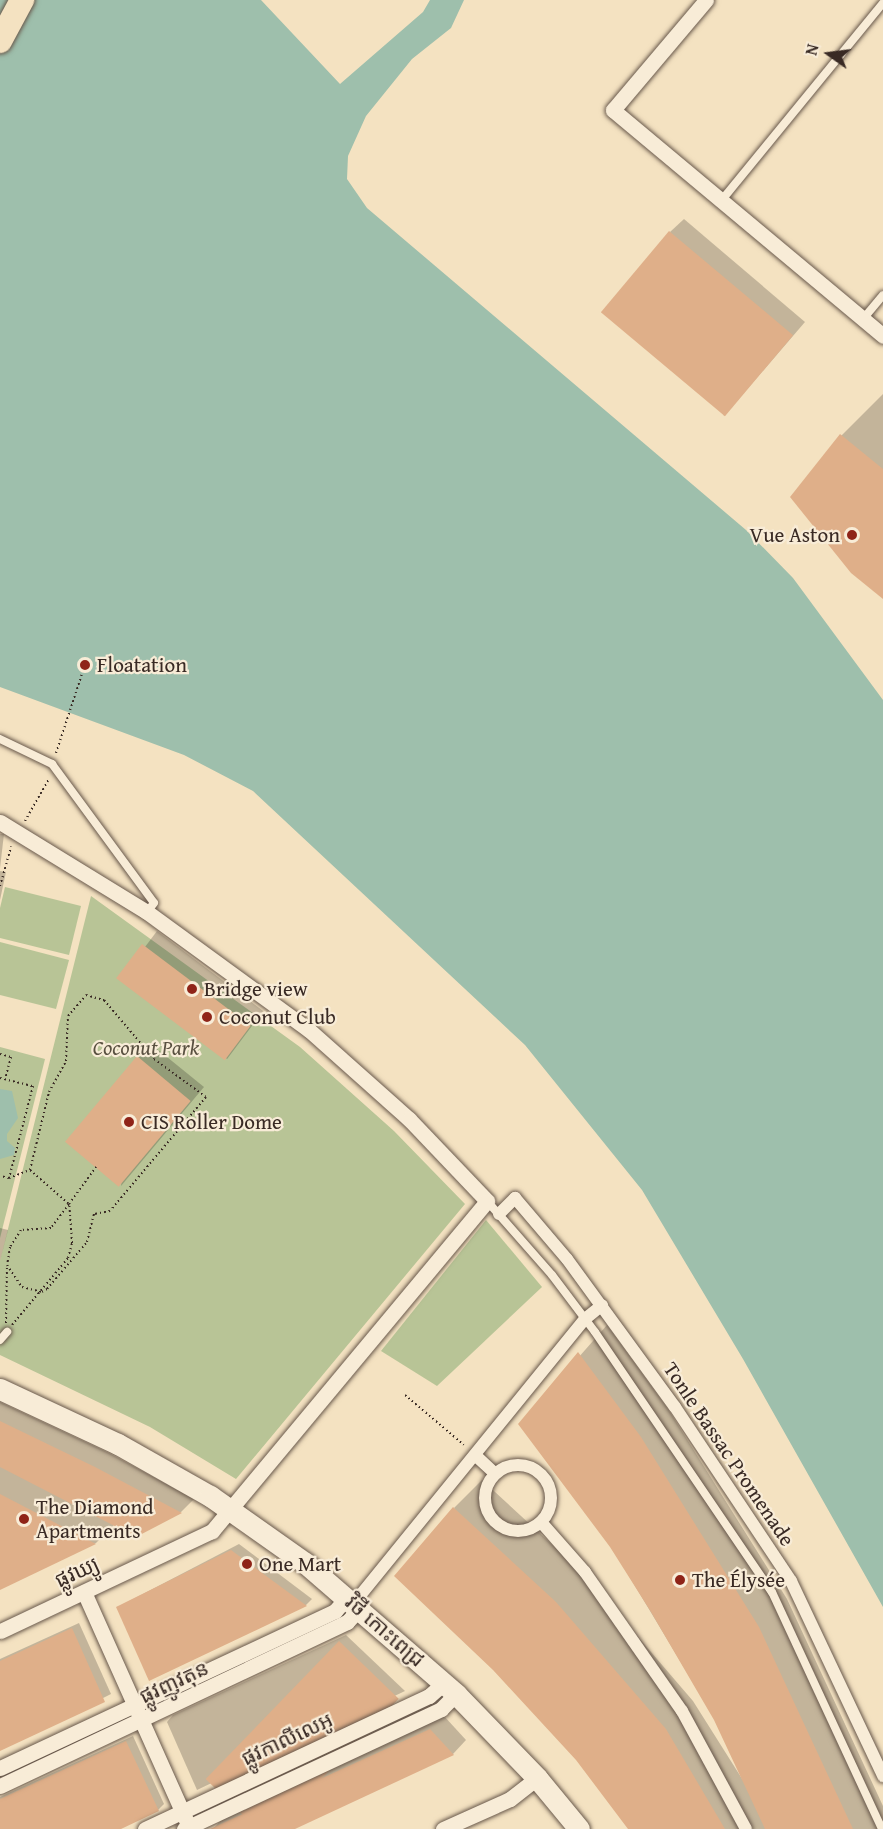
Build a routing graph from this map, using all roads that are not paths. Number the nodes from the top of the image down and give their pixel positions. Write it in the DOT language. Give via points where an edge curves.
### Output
graph roads {
  1 [pos="22,0"];
  2 [pos="706,0"];
  3 [pos="883,3"];
  4 [pos="0,41"];
  5 [pos="721,201"];
  6 [pos="883,295"];
  7 [pos="863,319"];
  8 [pos="883,336"];
  9 [pos="0,739"];
  10 [pos="0,822"];
  11 [pos="147,912"];
  12 [pos="487,1201"];
  13 [pos="499,1214"];
  14 [pos="602,1305"];
  15 [pos="585,1319"];
  16 [pos="7,1332"];
  17 [pos="0,1340"];
  18 [pos="0,1389"];
  19 [pos="475,1455"];
  20 [pos="494,1473"];
  21 [pos="230,1510"];
  22 [pos="542,1522"];
  23 [pos="84,1592"];
  24 [pos="354,1603"];
  25 [pos="0,1631"];
  26 [pos="450,1688"];
  27 [pos="138,1713"];
  28 [pos="0,1768"];
  29 [pos="883,1776"];
  30 [pos="537,1778"];
  31 [pos="0,1786"];
  32 [pos="182,1812"];
  33 [pos="188,1828"];
  34 [pos="145,1829"];
  35 [pos="444,1829"];
  36 [pos="579,1829"];
  37 [pos="747,1829"];
  38 [pos="882,1829"];
  1 -- 4 [label="main road"];
  2 -- 5 [label="street" via="613,111"];
  3 -- 5 [label="lane"];
  5 -- 7 [label="street"];
  6 -- 7 [label="lane"];
  7 -- 8 [label="street"];
  9 -- 11 [label="lane" via="52,764 154,903"];
  10 -- 11 [label="street"];
  11 -- 12 [label="street" via="309,1030 409,1119"];
  12 -- 13 [label="lane"];
  12 -- 21 [label="street, ផ្លូវឃ្យូ"];
  13 -- 14 [label="street, Tonle Bassac Promenade" via="514,1198"];
  13 -- 15 [label="lane"];
  14 -- 15 [label="street"];
  14 -- 29 [label="street, Tonle Bassac Promenade" via="791,1581"];
  15 -- 19 [label="street"];
  15 -- 38 [label="lane" via="772,1592"];
  16 -- 17 [label="lane"];
  18 -- 21 [label="main road, វិថី កោះពេជ្រ" via="118,1443"];
  19 -- 20 [label="street"];
  19 -- 24 [label="street"];
  20 -- 22 [label="street" via="516,1464 543,1475 551,1503"];
  20 -- 22 [label="street" via="484,1496 494,1522 519,1532"];
  21 -- 23 [label="street, ផ្លូវឃ្យូ" via="212,1531"];
  21 -- 24 [label="main road, វិថី កោះពេជ្រ"];
  22 -- 37 [label="street" via="585,1572 682,1711"];
  23 -- 25 [label="street, ផ្លូវឃ្យូ"];
  23 -- 27 [label="street"];
  24 -- 26 [label="main road, វិថី កោះពេជ្រ"];
  24 -- 27 [label="street, ផ្លូវញូវតុន" via="347,1622"];
  26 -- 30 [label="main road, វិថី កោះពេជ្រ"];
  26 -- 32 [label="street, ផ្លូវកាលីលេអូ"];
  26 -- 33 [label="street, ផ្លូវកាលីលេអូ" via="441,1709"];
  27 -- 28 [label="street, ផ្លូវញូវតុន"];
  27 -- 31 [label="street, ផ្លូវញូវតុន"];
  27 -- 32 [label="street"];
  30 -- 35 [label="street" via="510,1799"];
  30 -- 36 [label="main road, វិថី កោះពេជ្រ"];
  32 -- 33 [label="street"];
  32 -- 34 [label="street, ផ្លូវកាលីលេអូ"];
}
